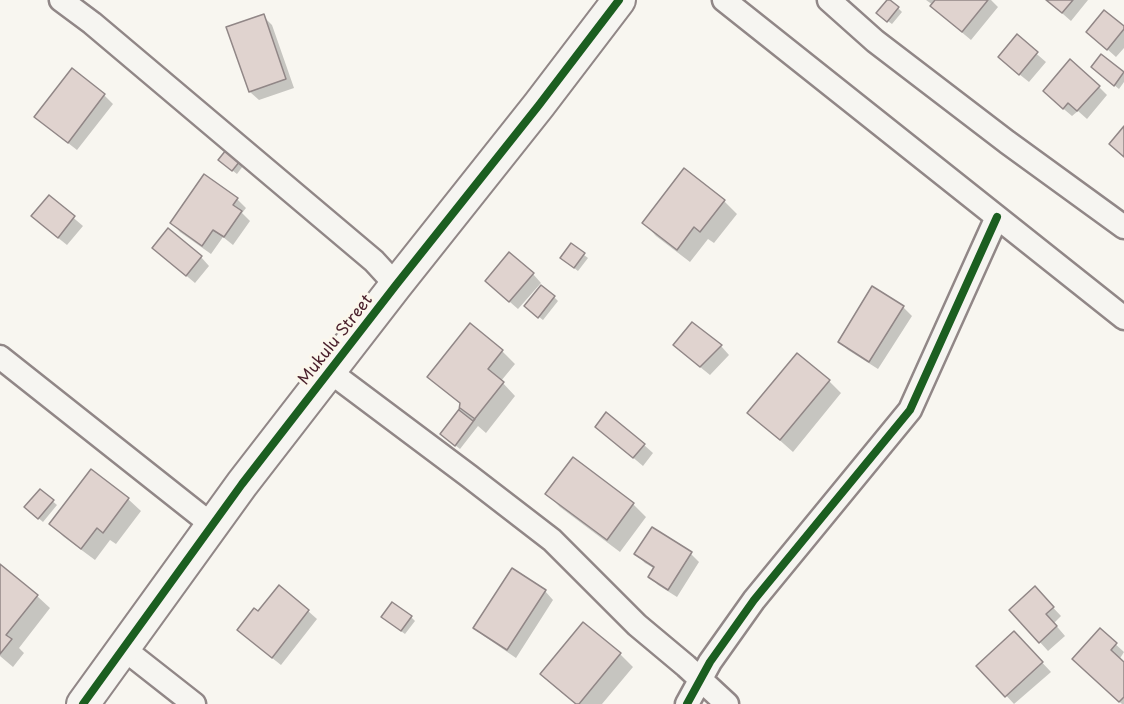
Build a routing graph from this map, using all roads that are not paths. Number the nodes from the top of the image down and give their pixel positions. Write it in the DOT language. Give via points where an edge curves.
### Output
graph roads {
  1 [pos="61,0"];
  2 [pos="619,0"];
  3 [pos="828,0"];
  4 [pos="731,2"];
  5 [pos="997,217"];
  6 [pos="1124,227"];
  7 [pos="396,285"];
  8 [pos="1124,318"];
  9 [pos="0,357"];
  10 [pos="329,371"];
  11 [pos="212,525"];
  12 [pos="124,649"];
  13 [pos="700,679"];
  14 [pos="83,704"];
  15 [pos="194,704"];
  16 [pos="687,704"];
  17 [pos="727,704"];
  1 -- 7 [label="street" via="374,261"];
  2 -- 7 [label="street, Mukulu Street"];
  3 -- 6 [label="street" via="885,49"];
  4 -- 5 [label="street"];
  5 -- 8 [label="street"];
  5 -- 13 [label="street" via="910,410 754,600"];
  7 -- 10 [label="street, Mukulu Street"];
  9 -- 11 [label="street"];
  10 -- 11 [label="street, Mukulu Street"];
  10 -- 13 [label="street" via="552,540 637,625"];
  11 -- 12 [label="street, Mukulu Street"];
  12 -- 14 [label="street, Mukulu Street"];
  12 -- 15 [label="street"];
  13 -- 16 [label="street"];
  13 -- 17 [label="street"];
}
